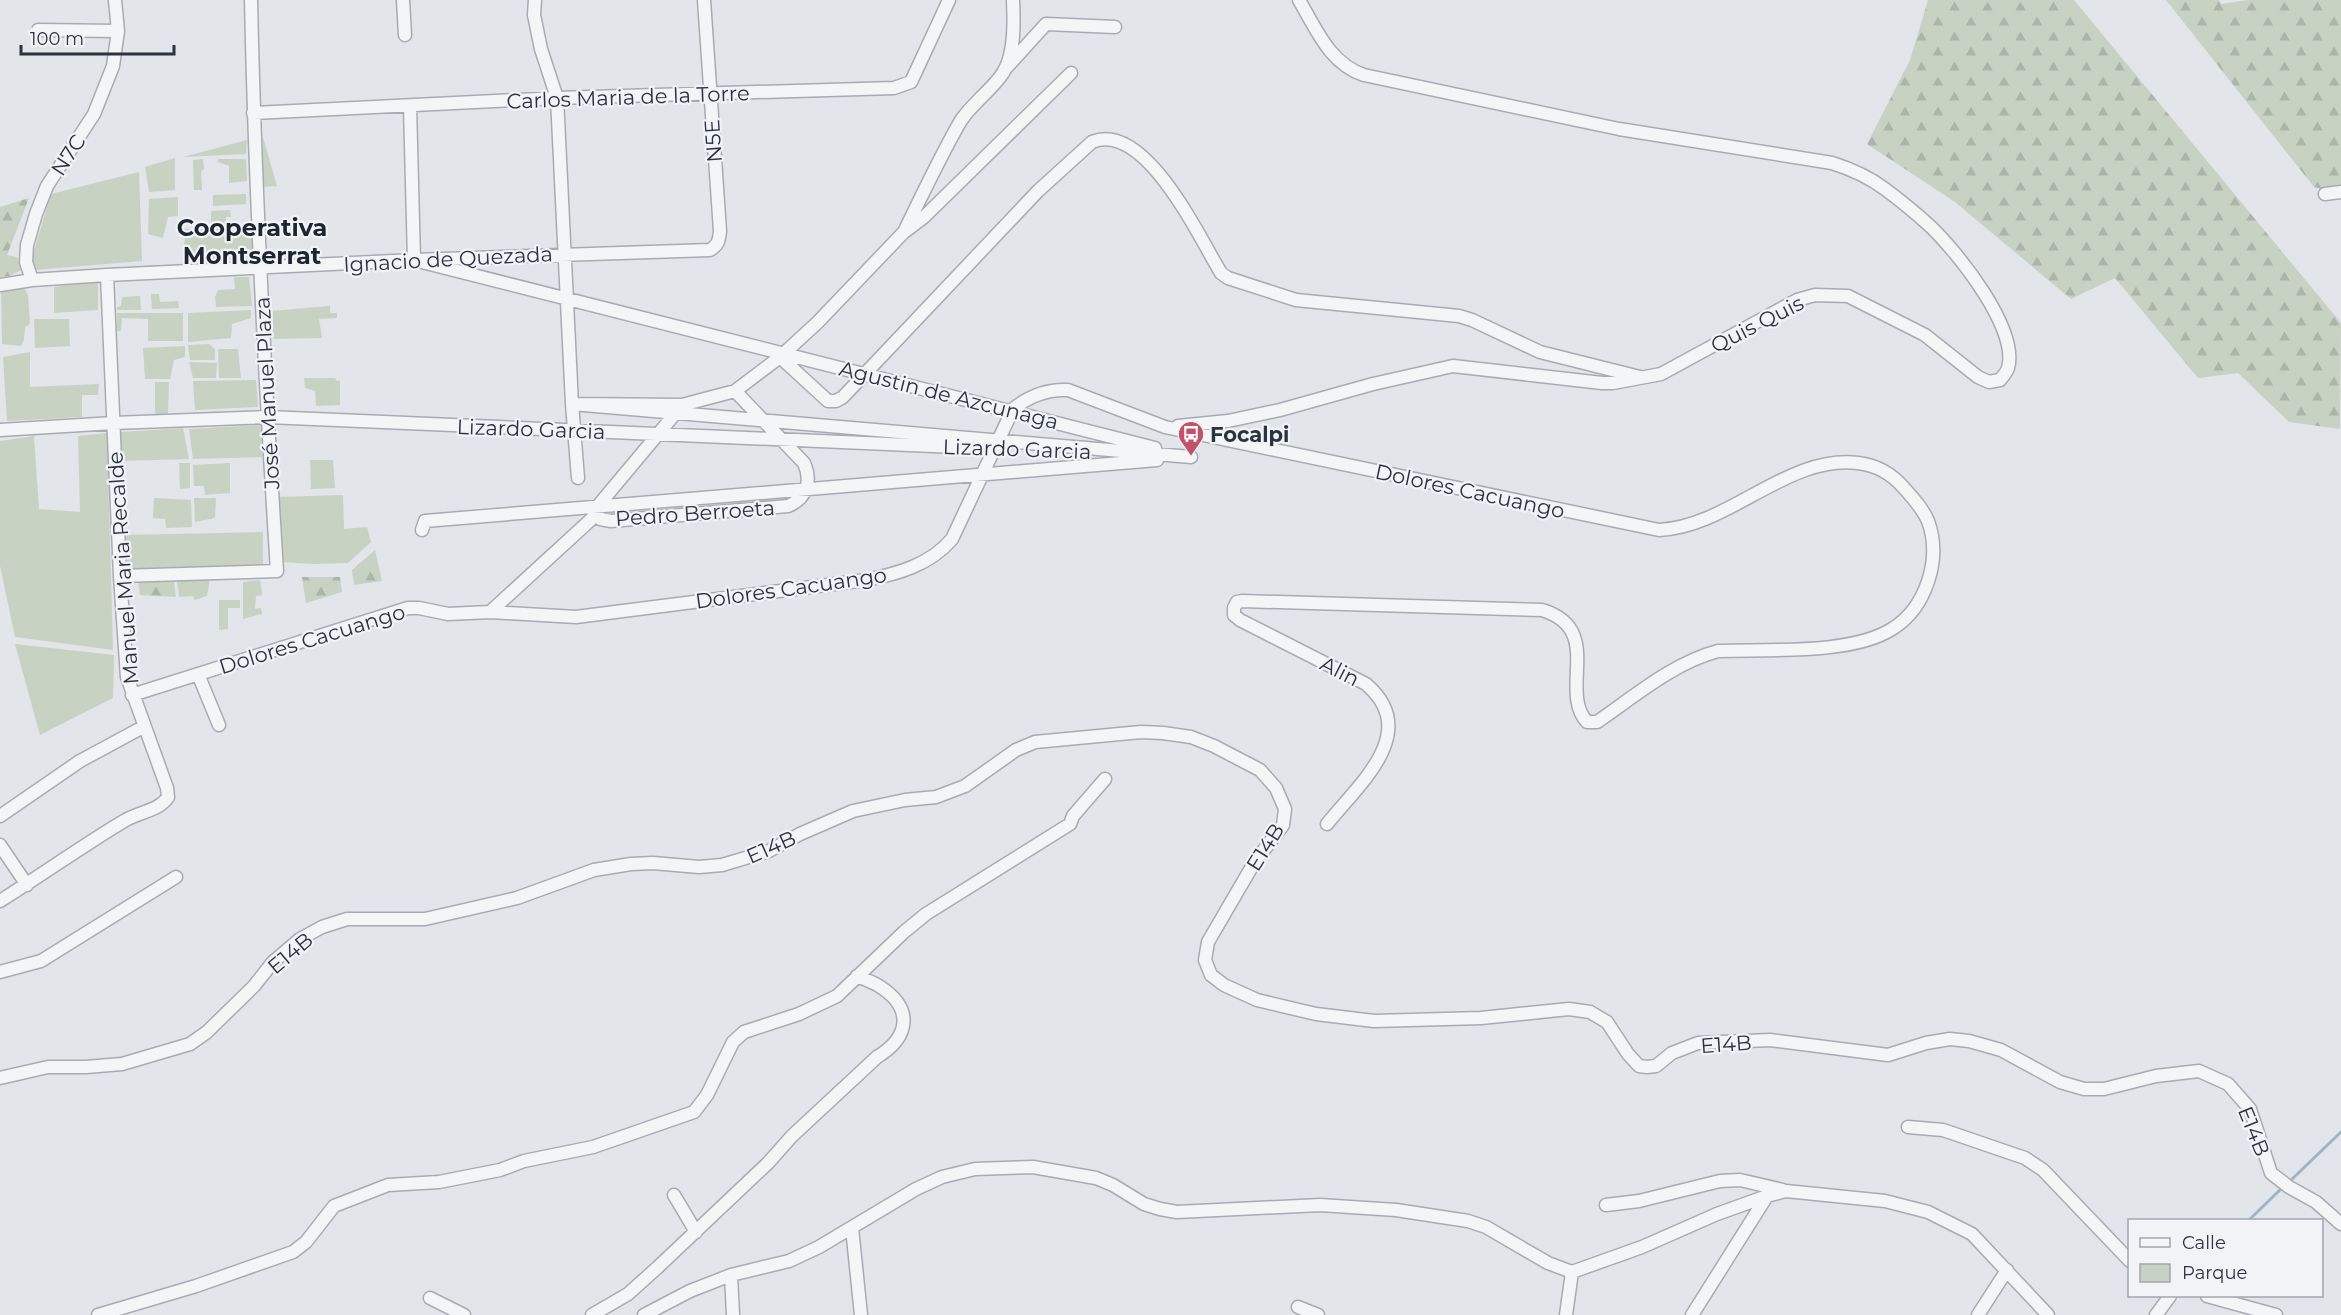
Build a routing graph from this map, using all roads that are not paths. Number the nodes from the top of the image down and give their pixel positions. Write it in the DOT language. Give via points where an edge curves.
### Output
graph roads {
  1 [pos="115,0"];
  2 [pos="251,0"];
  3 [pos="404,0"];
  4 [pos="535,0"];
  5 [pos="704,0"];
  6 [pos="949,0"];
  7 [pos="1013,0"];
  8 [pos="1299,0"];
  9 [pos="1115,27"];
  10 [pos="38,30"];
  11 [pos="118,31"];
  12 [pos="405,34"];
  13 [pos="1004,72"];
  14 [pos="1071,73"];
  15 [pos="710,93"];
  16 [pos="556,98"];
  17 [pos="410,106"];
  18 [pos="253,113"];
  19 [pos="2341,192"];
  20 [pos="2325,194"];
  21 [pos="903,233"];
  22 [pos="716,246"];
  23 [pos="565,254"];
  24 [pos="414,260"];
  25 [pos="260,269"];
  26 [pos="107,275"];
  27 [pos="32,280"];
  28 [pos="0,285"];
  29 [pos="567,298"];
  30 [pos="782,355"];
  31 [pos="864,374"];
  32 [pos="1644,378"];
  33 [pos="735,391"];
  34 [pos="572,404"];
  35 [pos="679,409"];
  36 [pos="1012,411"];
  37 [pos="267,417"];
  38 [pos="764,420"];
  39 [pos="114,423"];
  40 [pos="1165,427"];
  41 [pos="0,430"];
  42 [pos="574,430"];
  43 [pos="658,434"];
  44 [pos="781,439"];
  45 [pos="996,444"];
  46 [pos="1191,457"];
  47 [pos="982,474"];
  48 [pos="578,478"];
  49 [pos="806,489"];
  50 [pos="597,510"];
  51 [pos="422,530"];
  52 [pos="120,576"];
  53 [pos="1234,608"];
  54 [pos="490,612"];
  55 [pos="198,674"];
  56 [pos="132,695"];
  57 [pos="219,725"];
  58 [pos="143,727"];
  59 [pos="1105,779"];
  60 [pos="0,816"];
  61 [pos="1327,824"];
  62 [pos="0,845"];
  63 [pos="176,878"];
  64 [pos="27,885"];
  65 [pos="0,901"];
  66 [pos="0,972"];
  67 [pos="857,976"];
  68 [pos="0,1078"];
  69 [pos="1908,1127"];
  70 [pos="1786,1191"];
  71 [pos="674,1195"];
  72 [pos="1767,1196"];
  73 [pos="1606,1205"];
  74 [pos="2341,1224"];
  75 [pos="852,1228"];
  76 [pos="696,1232"];
  77 [pos="2128,1259"];
  78 [pos="2007,1270"];
  79 [pos="1572,1272"];
  80 [pos="730,1275"];
  81 [pos="2166,1297"];
  82 [pos="2211,1297"];
  83 [pos="430,1298"];
  84 [pos="1298,1307"];
  85 [pos="599,1313"];
  86 [pos="98,1315"];
  87 [pos="464,1315"];
  88 [pos="644,1315"];
  89 [pos="733,1315"];
  90 [pos="861,1315"];
  91 [pos="1318,1315"];
  92 [pos="1566,1315"];
  93 [pos="1692,1315"];
  94 [pos="1978,1315"];
  95 [pos="2048,1315"];
  96 [pos="2156,1315"];
  97 [pos="2276,1315"];
  1 -- 11 [label="street, N7C"];
  2 -- 18 [label="street, José Manuel Plaza"];
  3 -- 12 [label="street"];
  4 -- 16 [label="street" via="541,49"];
  5 -- 15 [label="street, N5E"];
  6 -- 15 [label="street, Carlos Maria de la Torre" via="911,82 894,88"];
  7 -- 13 [label="street" via="1014,18"];
  8 -- 32 [label="street, Quis Quis" via="1332,54 1364,75 1619,129 1851,168 1884,188 1932,228 1978,282 1998,317 2009,359 2008,370 2000,380 1989,382 1925,335 1848,296 1815,295 1797,300 1661,374"];
  9 -- 13 [label="street" via="1046,24"];
  10 -- 11 [label="street"];
  11 -- 27 [label="street, N7C" via="113,66 94,114 47,186 36,214 27,245 26,262"];
  13 -- 21 [label="street" via="962,119"];
  14 -- 21 [label="street, Lizardo Garcia"];
  15 -- 16 [label="street, Carlos Maria de la Torre"];
  15 -- 22 [label="street, N5E" via="720,231"];
  16 -- 17 [label="street, Carlos Maria de la Torre"];
  16 -- 23 [label="street"];
  17 -- 18 [label="street, Carlos Maria de la Torre"];
  17 -- 24 [label="street"];
  18 -- 25 [label="street, José Manuel Plaza"];
  19 -- 20 [label="street"];
  21 -- 30 [label="street, Lizardo Garcia"];
  22 -- 23 [label="street, Ignacio de Quezada" via="710,250"];
  23 -- 24 [label="street, Ignacio de Quezada"];
  23 -- 29 [label="street"];
  24 -- 25 [label="street, Ignacio de Quezada"];
  24 -- 29 [label="street, Agustin de Azcunaga"];
  25 -- 26 [label="street, Ignacio de Quezada"];
  25 -- 37 [label="street, José Manuel Plaza"];
  26 -- 27 [label="street, Ignacio de Quezada"];
  26 -- 39 [label="street, Manuel Maria Recalde"];
  27 -- 28 [label="street, Ignacio de Quezada"];
  29 -- 30 [label="street, Agustin de Azcunaga"];
  29 -- 34 [label="street"];
  30 -- 31 [label="street, Agustin de Azcunaga"];
  30 -- 31 [label="street" via="828,401 843,397"];
  30 -- 33 [label="street, Lizardo Garcia"];
  31 -- 32 [label="street" via="1038,191 1092,142 1110,138 1126,144 1153,167 1189,217 1221,273 1228,278 1296,300 1459,316 1540,352"];
  31 -- 36 [label="street, Agustin de Azcunaga"];
  32 -- 40 [label="street, Quis Quis" via="1602,383 1454,366 1228,421"];
  33 -- 35 [label="street, Lizardo Garcia"];
  33 -- 38 [label="street"];
  34 -- 35 [label="street, Lizardo Garcia"];
  34 -- 42 [label="street"];
  35 -- 38 [label="street, Lizardo Garcia"];
  35 -- 43 [label="street, Pedro Berroeta"];
  36 -- 40 [label="street, Dolores Cacuango" via="1036,394 1068,390"];
  36 -- 45 [label="street, Dolores Cacuango"];
  36 -- 46 [label="street, Agustin de Azcunaga"];
  37 -- 39 [label="street, Lizardo Garcia"];
  37 -- 42 [label="street, Lizardo Garcia"];
  37 -- 52 [label="street, José Manuel Plaza" via="277,571"];
  38 -- 44 [label="street"];
  38 -- 45 [label="street, Lizardo Garcia"];
  39 -- 41 [label="street, Lizardo Garcia"];
  39 -- 52 [label="street, Manuel Maria Recalde"];
  40 -- 53 [label="street, Dolores Cacuango" via="1659,530 1692,525 1827,462 1857,463 1878,467 1916,500 1928,522 1933,558 1928,586 1915,608 1893,628 1868,641 1840,646 1718,651 1668,674 1597,722 1587,723 1579,710 1576,642 1566,621 1557,614 1542,610 1242,601"];
  42 -- 43 [label="street, Lizardo Garcia"];
  42 -- 48 [label="street"];
  43 -- 44 [label="street, Lizardo Garcia"];
  43 -- 50 [label="street, Pedro Berroeta"];
  44 -- 45 [label="street, Lizardo Garcia"];
  44 -- 49 [label="street" via="804,463 808,471"];
  45 -- 46 [label="street, Lizardo Garcia"];
  45 -- 47 [label="street, Dolores Cacuango"];
  46 -- 47 [label="street"];
  47 -- 49 [label="street"];
  47 -- 54 [label="street, Dolores Cacuango" via="947,545 912,568 886,576 576,617"];
  49 -- 50 [label="street, Pedro Berroeta" via="802,497 788,506 610,521 600,519"];
  50 -- 51 [label="street" via="425,521"];
  50 -- 54 [label="street, Pedro Berroeta"];
  52 -- 56 [label="street, Manuel Maria Recalde" via="127,677"];
  53 -- 61 [label="street, Alin" via="1234,615 1240,620 1366,684 1389,713 1389,734 1380,759"];
  54 -- 55 [label="street, Dolores Cacuango" via="448,614 408,608"];
  55 -- 56 [label="street, Dolores Cacuango"];
  55 -- 57 [label="street, Dolores Cacuango"];
  56 -- 58 [label="street, Manuel Maria Recalde"];
  58 -- 60 [label="street" via="80,761"];
  58 -- 64 [label="street, Manuel Maria Recalde" via="168,797 113,827"];
  59 -- 67 [label="street" via="1070,824 927,914"];
  62 -- 64 [label="street"];
  63 -- 66 [label="street" via="41,961"];
  64 -- 65 [label="street"];
  67 -- 76 [label="street" via="879,986 897,1002 904,1017 902,1032 892,1048 877,1057 800,1128"];
  67 -- 86 [label="street" via="837,996 738,1037 694,1112 593,1147 500,1170 438,1182 388,1185 334,1206 306,1242 293,1252"];
  68 -- 74 [label="street, E14B" via="48,1067 122,1064 190,1044 207,1032 300,939 347,919 425,919 517,898 594,870 632,864 722,865 769,851 853,811 936,797 965,786 1016,750 1035,742 1163,733 1191,737 1260,770 1276,788 1285,809 1283,825 1254,863 1208,942 1205,960 1211,975 1257,1000 1299,1011 1374,1021 1481,1018 1569,1009 1590,1012 1607,1022 1628,1054 1640,1066 1647,1067 1698,1043 1770,1040 1888,1055 1950,1039 2001,1050 2060,1082 2084,1089 2104,1089 2156,1076 2199,1071 2228,1084 2246,1104 2271,1173 2316,1202"];
  69 -- 77 [label="street" via="1943,1130 2025,1158 2043,1170"];
  70 -- 72 [label="street"];
  70 -- 73 [label="street" via="1740,1180 1720,1181 1640,1201"];
  70 -- 78 [label="street" via="1884,1201 1928,1212 1972,1234"];
  71 -- 76 [label="street"];
  72 -- 79 [label="street"];
  72 -- 93 [label="street"];
  75 -- 79 [label="street" via="942,1177 975,1169 1033,1167 1096,1178 1144,1204 1178,1212 1320,1206 1396,1210 1468,1221"];
  75 -- 80 [label="street" via="789,1262"];
  75 -- 90 [label="street"];
  76 -- 85 [label="street" via="628,1294"];
  78 -- 94 [label="street"];
  78 -- 95 [label="street"];
  79 -- 92 [label="street"];
  80 -- 88 [label="street"];
  80 -- 89 [label="street"];
  81 -- 96 [label="street"];
  82 -- 97 [label="street"];
  83 -- 87 [label="street"];
  84 -- 91 [label="street"];
}
